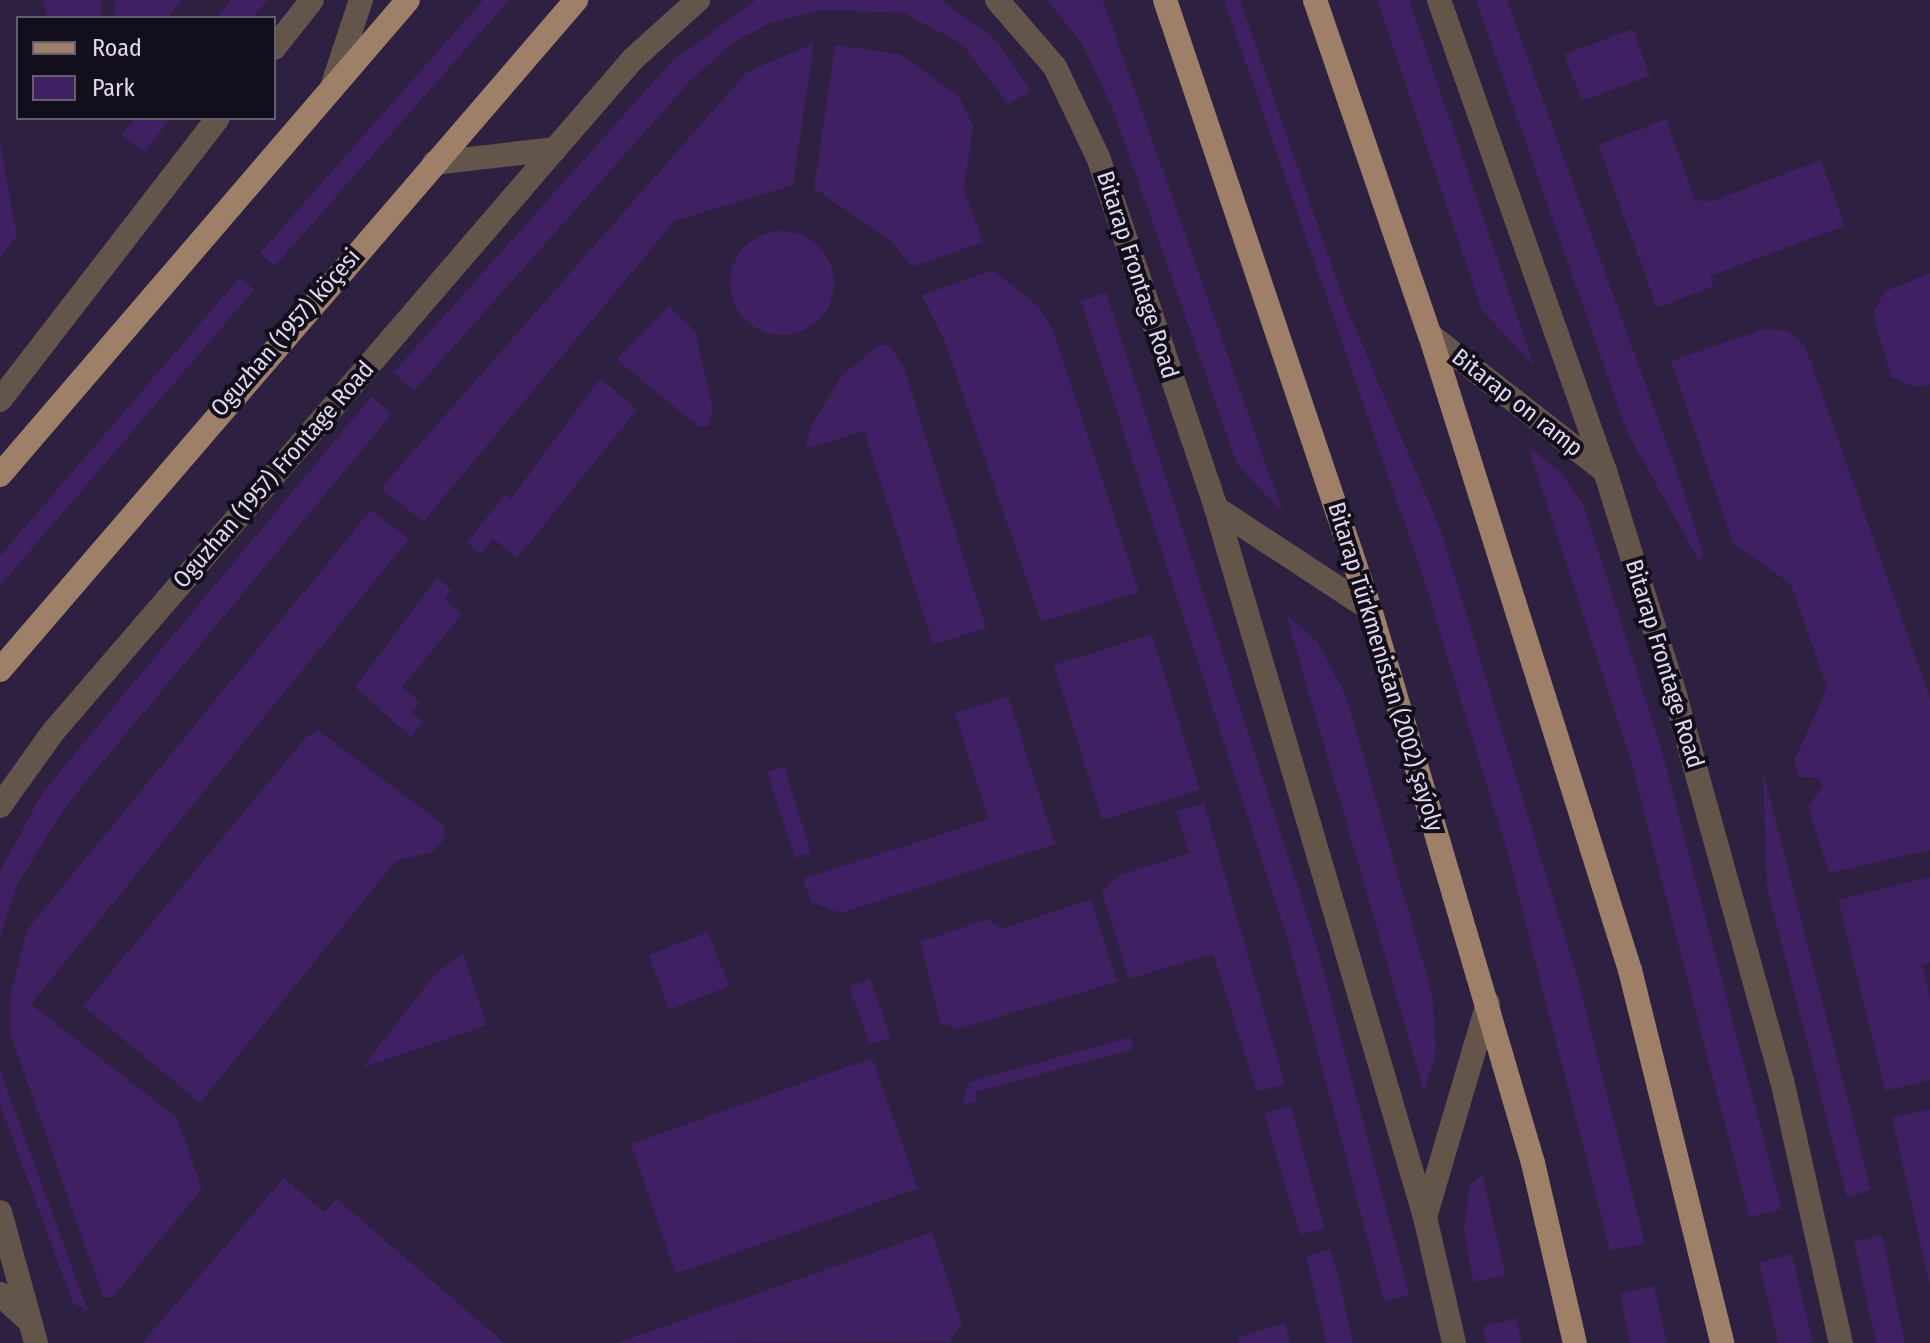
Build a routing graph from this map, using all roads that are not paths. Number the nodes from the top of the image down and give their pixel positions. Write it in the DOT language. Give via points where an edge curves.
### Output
graph roads {
  1 [pos="312,0"];
  2 [pos="361,0"];
  3 [pos="408,0"];
  4 [pos="576,0"];
  5 [pos="698,0"];
  6 [pos="997,0"];
  7 [pos="1165,0"];
  8 [pos="1315,0"];
  9 [pos="1439,0"];
  10 [pos="276,45"];
  11 [pos="332,87"];
  12 [pos="216,120"];
  13 [pos="555,149"];
  14 [pos="434,163"];
  15 [pos="1430,335"];
  16 [pos="0,400"];
  17 [pos="1605,471"];
  18 [pos="0,475"];
  19 [pos="1216,508"];
  20 [pos="1370,609"];
  21 [pos="0,670"];
  22 [pos="0,806"];
  23 [pos="1488,1003"];
  24 [pos="0,1212"];
  25 [pos="1425,1217"];
  26 [pos="0,1294"];
  27 [pos="33,1332"];
  28 [pos="1454,1343"];
  29 [pos="1575,1343"];
  30 [pos="1722,1343"];
  31 [pos="1841,1343"];
  1 -- 10 [label="street"];
  2 -- 11 [label="street"];
  3 -- 11 [label="main road"];
  4 -- 14 [label="main road, Oguzhan (1957) köçesi"];
  5 -- 13 [label="street" via="633,59"];
  6 -- 19 [label="street, Bitarap Frontage Road" via="1055,67 1098,157"];
  7 -- 20 [label="main road, Bitarap Türkmenistan (2002) şaýoly"];
  8 -- 15 [label="main road"];
  9 -- 17 [label="street, Bitarap Frontage Road"];
  11 -- 18 [label="main road"];
  12 -- 16 [label="street"];
  13 -- 14 [label="street"];
  13 -- 22 [label="street, Oguzhan (1957) Frontage Road" via="53,732"];
  14 -- 21 [label="main road, Oguzhan (1957) köçesi"];
  15 -- 17 [label="street, Bitarap on ramp"];
  15 -- 30 [label="main road" via="1630,970"];
  17 -- 31 [label="street, Bitarap Frontage Road" via="1745,941"];
  19 -- 20 [label="street"];
  19 -- 25 [label="street, Bitarap Frontage Road"];
  20 -- 23 [label="main road, Bitarap Türkmenistan (2002) şaýoly"];
  23 -- 25 [label="street, Bitarap Frontage Road"];
  23 -- 29 [label="main road, Bitarap Türkmenistan (2002) şaýoly"];
  24 -- 27 [label="street"];
  25 -- 28 [label="street, Bitarap Frontage Road"];
  26 -- 27 [label="street"];
}
